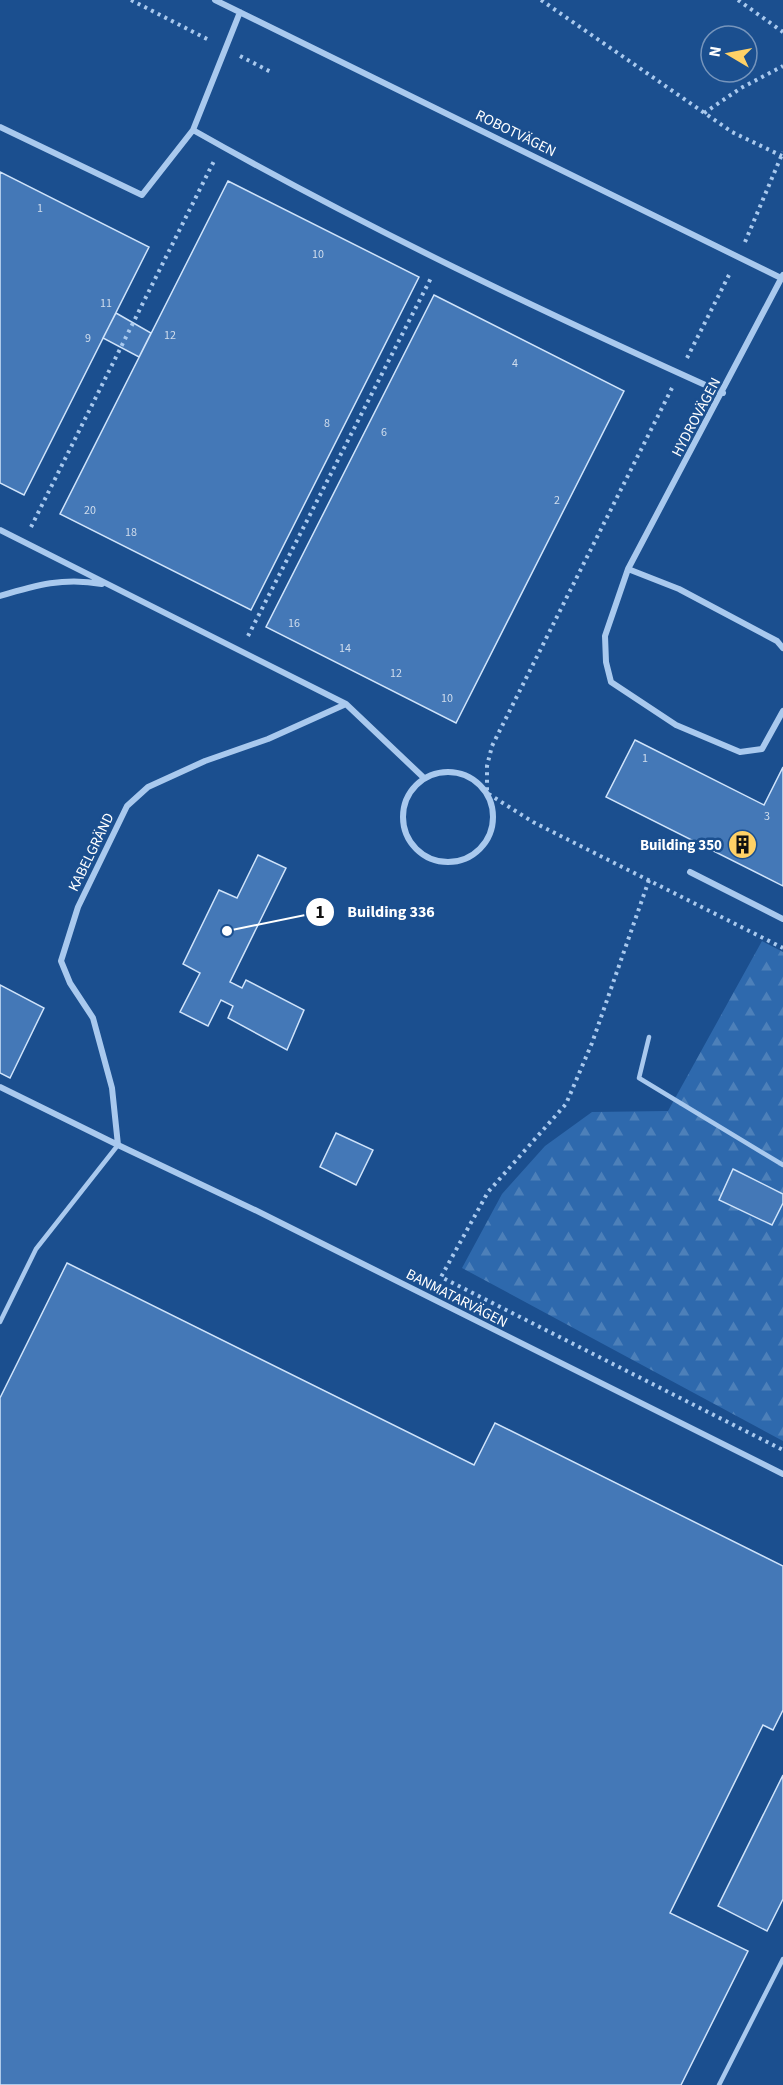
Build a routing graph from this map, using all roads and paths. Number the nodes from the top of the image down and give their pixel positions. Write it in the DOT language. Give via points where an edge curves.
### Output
graph roads {
  1 [pos="131,0"];
  2 [pos="214,0"];
  3 [pos="541,0"];
  4 [pos="738,0"];
  5 [pos="240,12"];
  6 [pos="783,32"];
  7 [pos="226,48"];
  8 [pos="783,66"];
  9 [pos="271,72"];
  10 [pos="704,113"];
  11 [pos="0,127"];
  12 [pos="193,130"];
  13 [pos="221,146"];
  14 [pos="782,155"];
  15 [pos="441,259"];
  16 [pos="782,276"];
  17 [pos="723,393"];
  18 [pos="0,530"];
  19 [pos="24,541"];
  20 [pos="628,569"];
  21 [pos="108,585"];
  22 [pos="0,596"];
  23 [pos="783,648"];
  24 [pos="241,650"];
  25 [pos="346,704"];
  26 [pos="783,711"];
  27 [pos="424,778"];
  28 [pos="690,872"];
  29 [pos="783,919"];
  30 [pos="783,948"];
  31 [pos="648,1038"];
  32 [pos="0,1087"];
  33 [pos="118,1142"];
  34 [pos="783,1165"];
  35 [pos="0,1322"];
  36 [pos="783,1450"];
  37 [pos="783,1474"];
  38 [pos="783,1959"];
  39 [pos="719,2085"];
  1 -- 7 [label="path"];
  2 -- 5 [label="street, ROBOTVÄGEN"];
  3 -- 10 [label="path"];
  4 -- 6 [label="path"];
  5 -- 7 [label="street"];
  5 -- 16 [label="street, ROBOTVÄGEN"];
  7 -- 9 [label="path"];
  7 -- 12 [label="street"];
  8 -- 10 [label="path"];
  10 -- 14 [label="path" via="732,132"];
  11 -- 12 [label="street" via="142,195"];
  12 -- 13 [label="street"];
  13 -- 15 [label="street"];
  13 -- 19 [label="path"];
  15 -- 17 [label="street" via="551,315"];
  15 -- 24 [label="path"];
  16 -- 17 [label="street, HYDROVÄGEN"];
  17 -- 20 [label="street, HYDROVÄGEN"];
  18 -- 19 [label="street"];
  19 -- 21 [label="street"];
  20 -- 23 [label="street" via="679,589"];
  20 -- 26 [label="street, HYDROVÄGEN" via="605,636 612,682 676,725 740,752 762,749"];
  21 -- 22 [label="street" via="76,579"];
  21 -- 24 [label="street"];
  24 -- 25 [label="street"];
  25 -- 27 [label="street"];
  25 -- 33 [label="street, KABELGRÄND" via="148,787 127,806 78,908 61,962 93,1018 112,1088"];
  27 -- 27 [label="street" via="447,771 470,776 487,793 494,816 489,839 473,856 450,863 427,858 409,842 402,819 407,796"];
  28 -- 29 [label="street"];
  30 -- 36 [label="path" via="649,880 600,1023 566,1104 488,1192 441,1277"];
  31 -- 34 [label="lane" via="639,1078"];
  32 -- 33 [label="street, BANMATARVÄGEN"];
  33 -- 35 [label="lane" via="36,1249"];
  33 -- 37 [label="street, BANMATARVÄGEN"];
  38 -- 39 [label="lane"];
}
